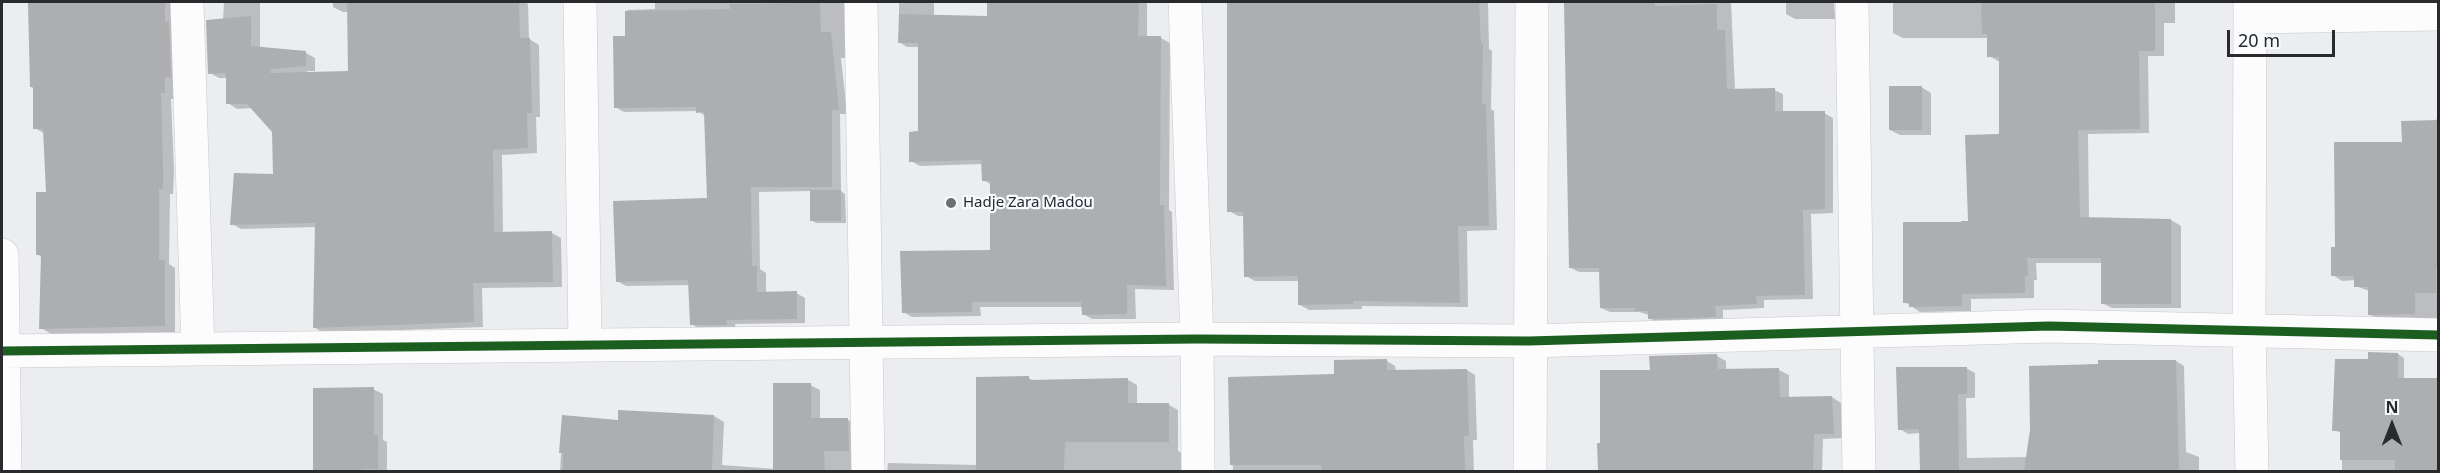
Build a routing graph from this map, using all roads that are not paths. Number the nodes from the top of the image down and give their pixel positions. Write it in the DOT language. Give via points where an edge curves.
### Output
graph roads {
  1 [pos="187,2"];
  2 [pos="580,2"];
  3 [pos="861,2"];
  4 [pos="1185,2"];
  5 [pos="1532,2"];
  6 [pos="1852,2"];
  7 [pos="2250,9"];
  8 [pos="2439,14"];
  9 [pos="2,255"];
  10 [pos="2249,330"];
  11 [pos="1856,332"];
  12 [pos="2439,335"];
  13 [pos="1197,339"];
  14 [pos="1529,341"];
  15 [pos="865,343"];
  16 [pos="585,345"];
  17 [pos="198,349"];
  18 [pos="3,351"];
  19 [pos="5,471"];
  20 [pos="868,471"];
  21 [pos="1198,471"];
  22 [pos="1530,471"];
  23 [pos="1859,471"];
  24 [pos="2252,471"];
  1 -- 17 [label="street"];
  2 -- 16 [label="street"];
  3 -- 15 [label="street"];
  4 -- 13 [label="street"];
  5 -- 14 [label="street"];
  6 -- 11 [label="street"];
  7 -- 8 [label="street"];
  7 -- 10 [label="street"];
  9 -- 18 [label="street"];
  10 -- 11 [label="street" via="2049,326"];
  10 -- 12 [label="street"];
  10 -- 24 [label="street"];
  11 -- 14 [label="street"];
  11 -- 23 [label="street"];
  13 -- 14 [label="street"];
  13 -- 15 [label="street"];
  13 -- 21 [label="street"];
  14 -- 22 [label="street"];
  15 -- 16 [label="street"];
  15 -- 20 [label="street"];
  16 -- 17 [label="street"];
  17 -- 18 [label="street"];
  18 -- 19 [label="street"];
}
